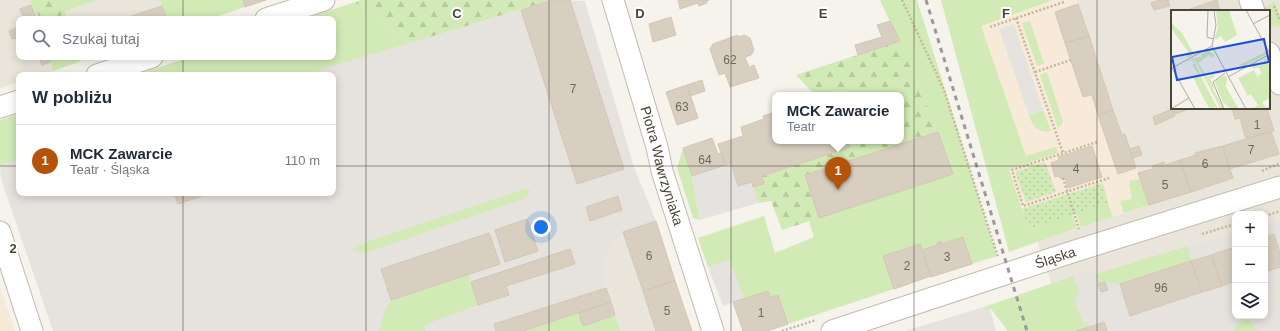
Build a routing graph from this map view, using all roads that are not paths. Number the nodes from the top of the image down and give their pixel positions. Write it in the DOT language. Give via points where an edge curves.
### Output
graph roads {
  1 [pos="324,0"];
  2 [pos="614,0"];
  3 [pos="1250,0"];
  4 [pos="1254,10"];
  5 [pos="275,16"];
  6 [pos="1270,56"];
  7 [pos="143,60"];
  8 [pos="106,72"];
  9 [pos="1280,84"];
  10 [pos="16,102"];
  11 [pos="0,107"];
  12 [pos="1280,187"];
  13 [pos="2,245"];
  14 [pos="32,331"];
  15 [pos="713,331"];
  16 [pos="832,331"];
  1 -- 5 [label="street"];
  2 -- 15 [label="street, Piotra Wawrzyniaka" via="662,171"];
  3 -- 4 [label="street"];
  6 -- 9 [label="street"];
  7 -- 8 [label="street"];
  10 -- 11 [label="street"];
  12 -- 16 [label="street, Śląska"];
  13 -- 14 [label="street"];
}
